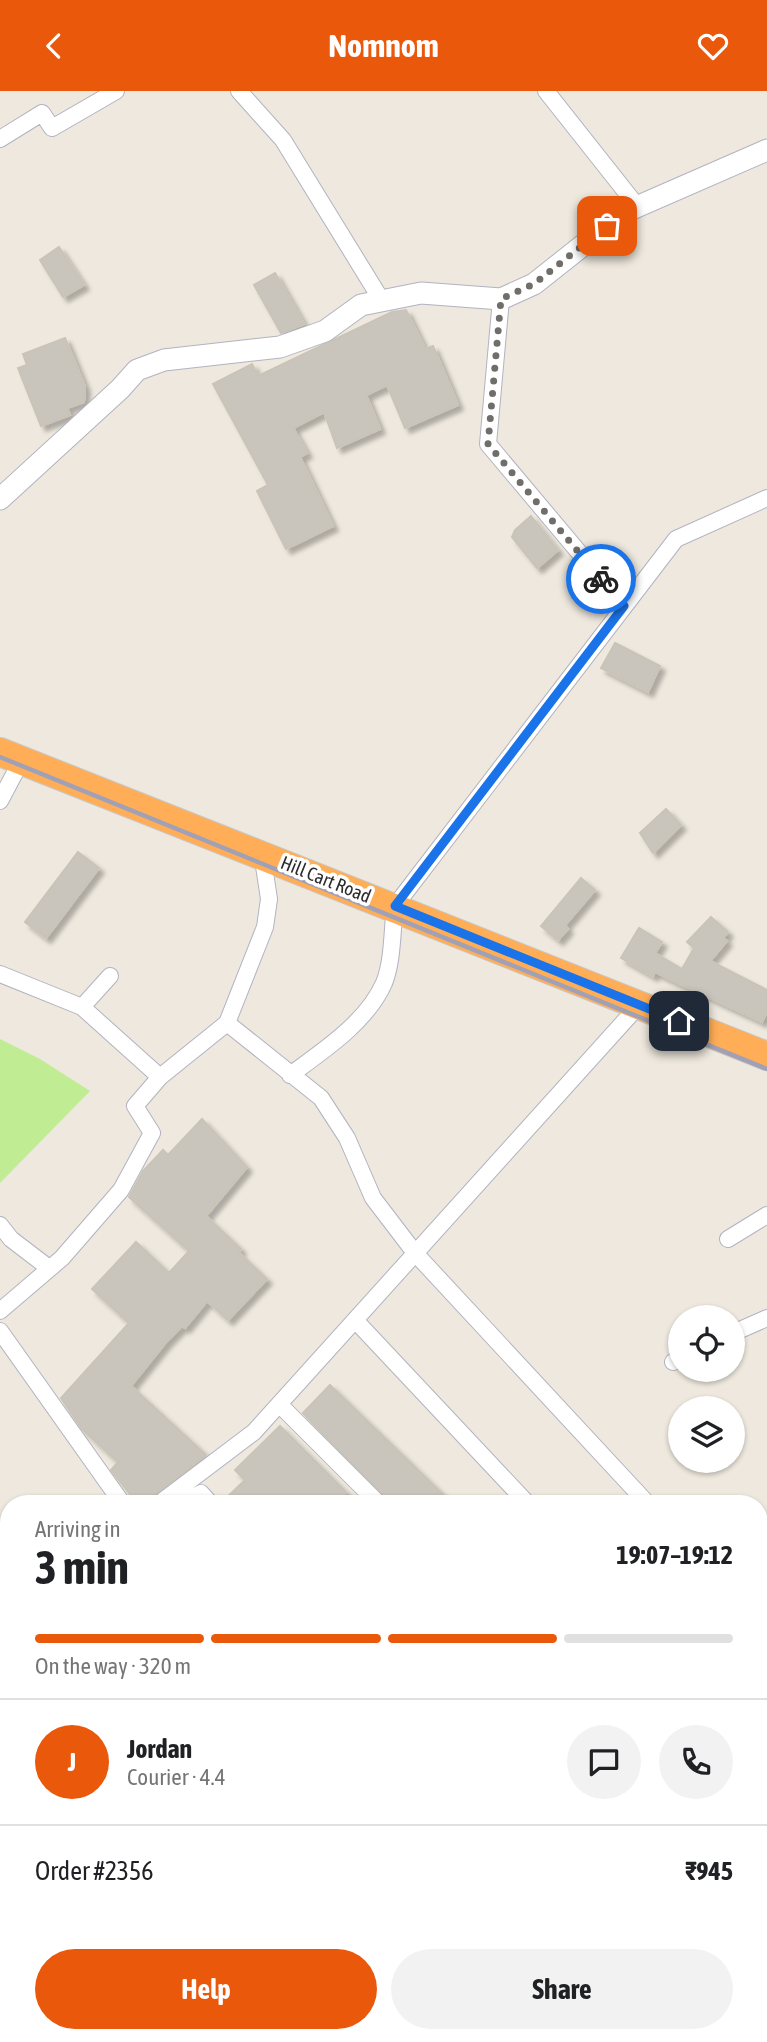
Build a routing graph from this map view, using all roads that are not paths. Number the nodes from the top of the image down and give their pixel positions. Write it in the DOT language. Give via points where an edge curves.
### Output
graph roads {
  1 [pos="116,91"];
  2 [pos="239,91"];
  3 [pos="546,91"];
  4 [pos="0,139"];
  5 [pos="767,150"];
  6 [pos="637,206"];
  7 [pos="501,299"];
  8 [pos="382,301"];
  9 [pos="767,498"];
  10 [pos="0,499"];
  11 [pos="624,606"];
  12 [pos="9,756"];
  13 [pos="0,801"];
  14 [pos="262,853"];
  15 [pos="395,906"];
  16 [pos="0,974"];
  17 [pos="110,976"];
  18 [pos="635,1003"];
  19 [pos="82,1007"];
  20 [pos="227,1023"];
  21 [pos="767,1056"];
  22 [pos="290,1075"];
  23 [pos="160,1077"];
  24 [pos="767,1215"];
  25 [pos="0,1225"];
  26 [pos="727,1239"];
  27 [pos="415,1252"];
  28 [pos="49,1268"];
  29 [pos="0,1311"];
  30 [pos="767,1318"];
  31 [pos="355,1319"];
  32 [pos="745,1328"];
  33 [pos="0,1331"];
  34 [pos="279,1404"];
  35 [pos="116,1495"];
  36 [pos="183,1495"];
  37 [pos="370,1495"];
  38 [pos="520,1495"];
  39 [pos="641,1495"];
  1 -- 4 [label="street" via="52,128 42,113"];
  2 -- 8 [label="street" via="284,140"];
  3 -- 6 [label="street"];
  5 -- 6 [label="street"];
  6 -- 7 [label="street" via="534,284"];
  7 -- 8 [label="street" via="421,293"];
  7 -- 11 [label="street" via="488,444"];
  8 -- 10 [label="street" via="361,305 325,331 280,347 164,359 137,370"];
  9 -- 11 [label="street" via="676,539"];
  11 -- 15 [label="street"];
  12 -- 13 [label="street" via="19,765"];
  12 -- 14 [label="highway, Hill Cart Road"];
  14 -- 15 [label="highway, Hill Cart Road"];
  14 -- 20 [label="street" via="269,899 265,927"];
  15 -- 18 [label="highway, Hill Cart Road"];
  15 -- 22 [label="street" via="385,980 376,997 355,1022"];
  16 -- 19 [label="street"];
  17 -- 19 [label="street"];
  18 -- 21 [label="highway, Hill Cart Road"];
  18 -- 27 [label="street" via="631,1014"];
  19 -- 23 [label="street"];
  20 -- 22 [label="street"];
  20 -- 23 [label="street"];
  22 -- 27 [label="street" via="321,1098 347,1138 373,1198"];
  23 -- 28 [label="street" via="135,1106 152,1133 121,1190"];
  24 -- 26 [label="street"];
  25 -- 28 [label="street"];
  27 -- 31 [label="street"];
  27 -- 39 [label="street"];
  28 -- 29 [label="street"];
  30 -- 32 [label="street"];
  31 -- 34 [label="street"];
  31 -- 38 [label="street"];
  33 -- 35 [label="street"];
  34 -- 36 [label="street"];
  34 -- 37 [label="street"];
}
